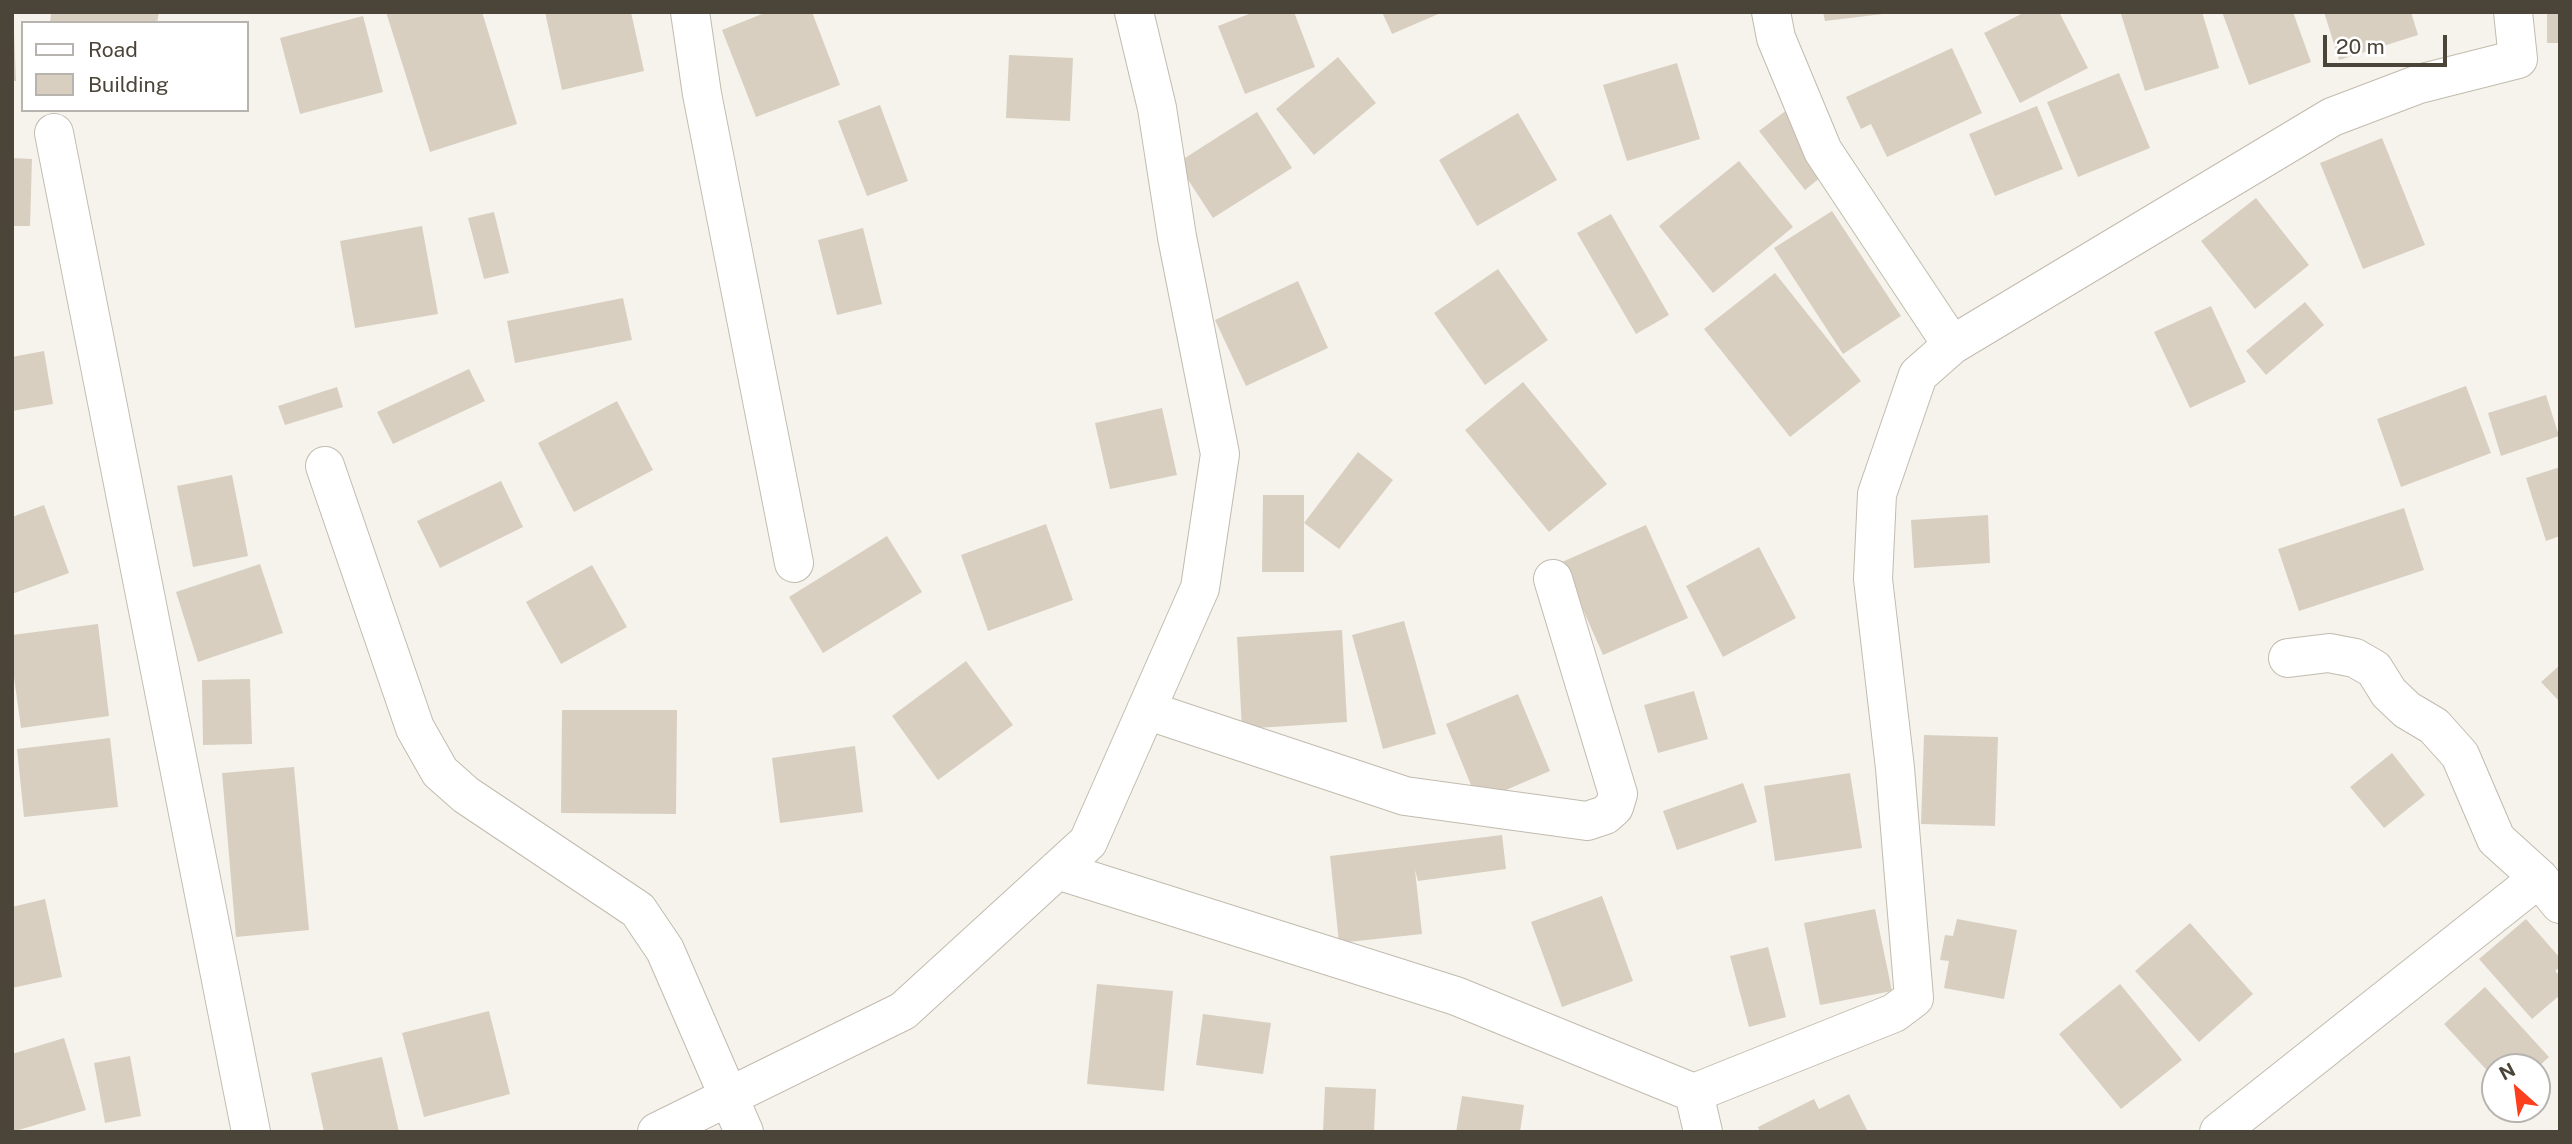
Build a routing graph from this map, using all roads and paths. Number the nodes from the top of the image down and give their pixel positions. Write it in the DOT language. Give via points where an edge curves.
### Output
graph roads {
  1 [pos="690,12"];
  2 [pos="1134,12"];
  3 [pos="1771,12"];
  4 [pos="2513,12"];
  5 [pos="54,133"];
  6 [pos="1952,345"];
  7 [pos="325,466"];
  8 [pos="794,563"];
  9 [pos="1552,579"];
  10 [pos="2288,658"];
  11 [pos="1146,710"];
  12 [pos="1057,870"];
  13 [pos="2549,891"];
  14 [pos="1694,1093"];
  15 [pos="729,1097"];
  16 [pos="251,1132"];
  17 [pos="657,1132"];
  18 [pos="744,1132"];
  19 [pos="1703,1132"];
  20 [pos="2219,1132"];
  1 -- 8 [label="street"];
  2 -- 11 [label="street" via="1157,108 1220,454 1200,588"];
  3 -- 6 [label="street" via="1776,38 1823,151"];
  4 -- 6 [label="street" via="2518,59 2419,84 2332,117"];
  5 -- 16 [label="street"];
  6 -- 14 [label="street" via="1918,375 1877,494 1873,579 1914,998 1894,1013"];
  7 -- 15 [label="street" via="415,727 440,772 638,910 665,950"];
  9 -- 11 [label="street" via="1618,794 1605,815 1587,821 1405,796"];
  10 -- 13 [label="street" via="2329,653 2374,669 2389,693 2434,726 2460,755 2496,839"];
  11 -- 12 [label="street" via="1088,842"];
  12 -- 14 [label="street" via="1457,996"];
  12 -- 15 [label="street" via="903,1010"];
  13 -- 20 [label="street"];
  14 -- 19 [label="street"];
  15 -- 17 [label="street"];
  15 -- 18 [label="street"];
}
